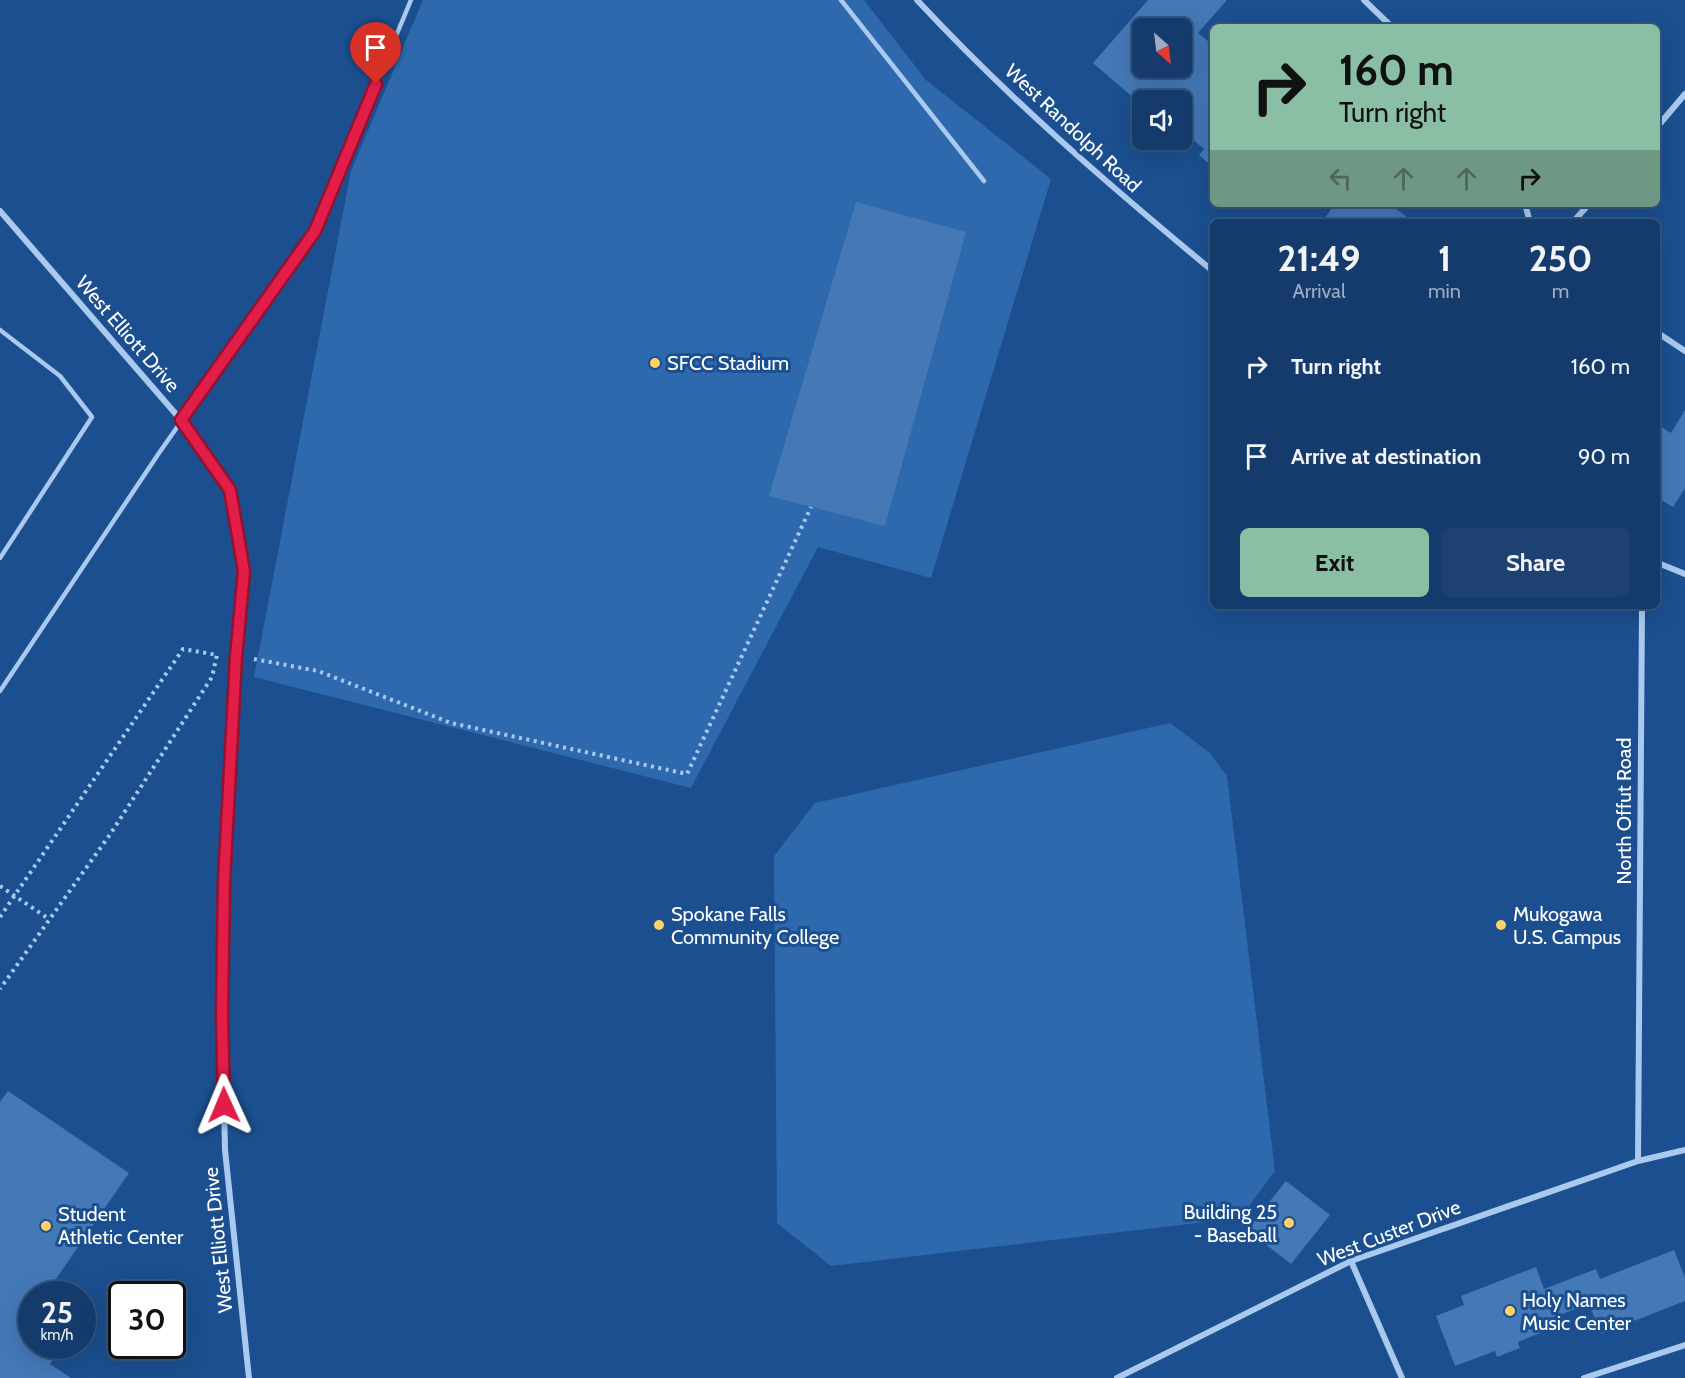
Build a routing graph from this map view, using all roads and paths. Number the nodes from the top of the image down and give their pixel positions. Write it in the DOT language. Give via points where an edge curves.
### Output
graph roads {
  1 [pos="411,0"];
  2 [pos="841,0"];
  3 [pos="917,0"];
  4 [pos="1364,0"];
  5 [pos="1389,24"];
  6 [pos="1685,94"];
  7 [pos="1660,124"];
  8 [pos="984,181"];
  9 [pos="1586,207"];
  10 [pos="0,212"];
  11 [pos="1576,219"];
  12 [pos="1210,269"];
  13 [pos="0,330"];
  14 [pos="1660,334"];
  15 [pos="1685,351"];
  16 [pos="181,420"];
  17 [pos="811,507"];
  18 [pos="0,558"];
  19 [pos="1660,564"];
  20 [pos="1685,574"];
  21 [pos="1642,609"];
  22 [pos="254,659"];
  23 [pos="0,692"];
  24 [pos="0,886"];
  25 [pos="15,895"];
  26 [pos="0,917"];
  27 [pos="49,920"];
  28 [pos="0,989"];
  29 [pos="1685,1150"];
  30 [pos="1638,1161"];
  31 [pos="1351,1261"];
  32 [pos="1685,1345"];
  33 [pos="249,1378"];
  34 [pos="1117,1378"];
  35 [pos="1402,1378"];
  36 [pos="1584,1378"];
  1 -- 16 [label="lane" via="315,231"];
  2 -- 8 [label="lane"];
  3 -- 12 [label="street, West Randolph Road" via="1095,173"];
  4 -- 5 [label="street"];
  6 -- 7 [label="street"];
  9 -- 11 [label="street"];
  10 -- 16 [label="street, West Elliott Drive"];
  13 -- 18 [label="lane" via="60,376 92,417"];
  14 -- 15 [label="street"];
  16 -- 23 [label="lane"];
  16 -- 33 [label="street, West Elliott Drive" via="230,490 244,571 226,847 222,1014 225,1150"];
  17 -- 22 [label="path" via="687,774 451,723 318,672"];
  19 -- 20 [label="street"];
  21 -- 30 [label="street, North Offut Road"];
  24 -- 25 [label="path"];
  25 -- 26 [label="path"];
  25 -- 27 [label="path"];
  25 -- 27 [label="path" via="183,649 217,655 212,677 111,833"];
  27 -- 28 [label="path"];
  29 -- 30 [label="street, West Custer Drive"];
  30 -- 31 [label="street, West Custer Drive"];
  31 -- 34 [label="street, West Custer Drive"];
  31 -- 35 [label="street"];
  32 -- 36 [label="street"];
}
